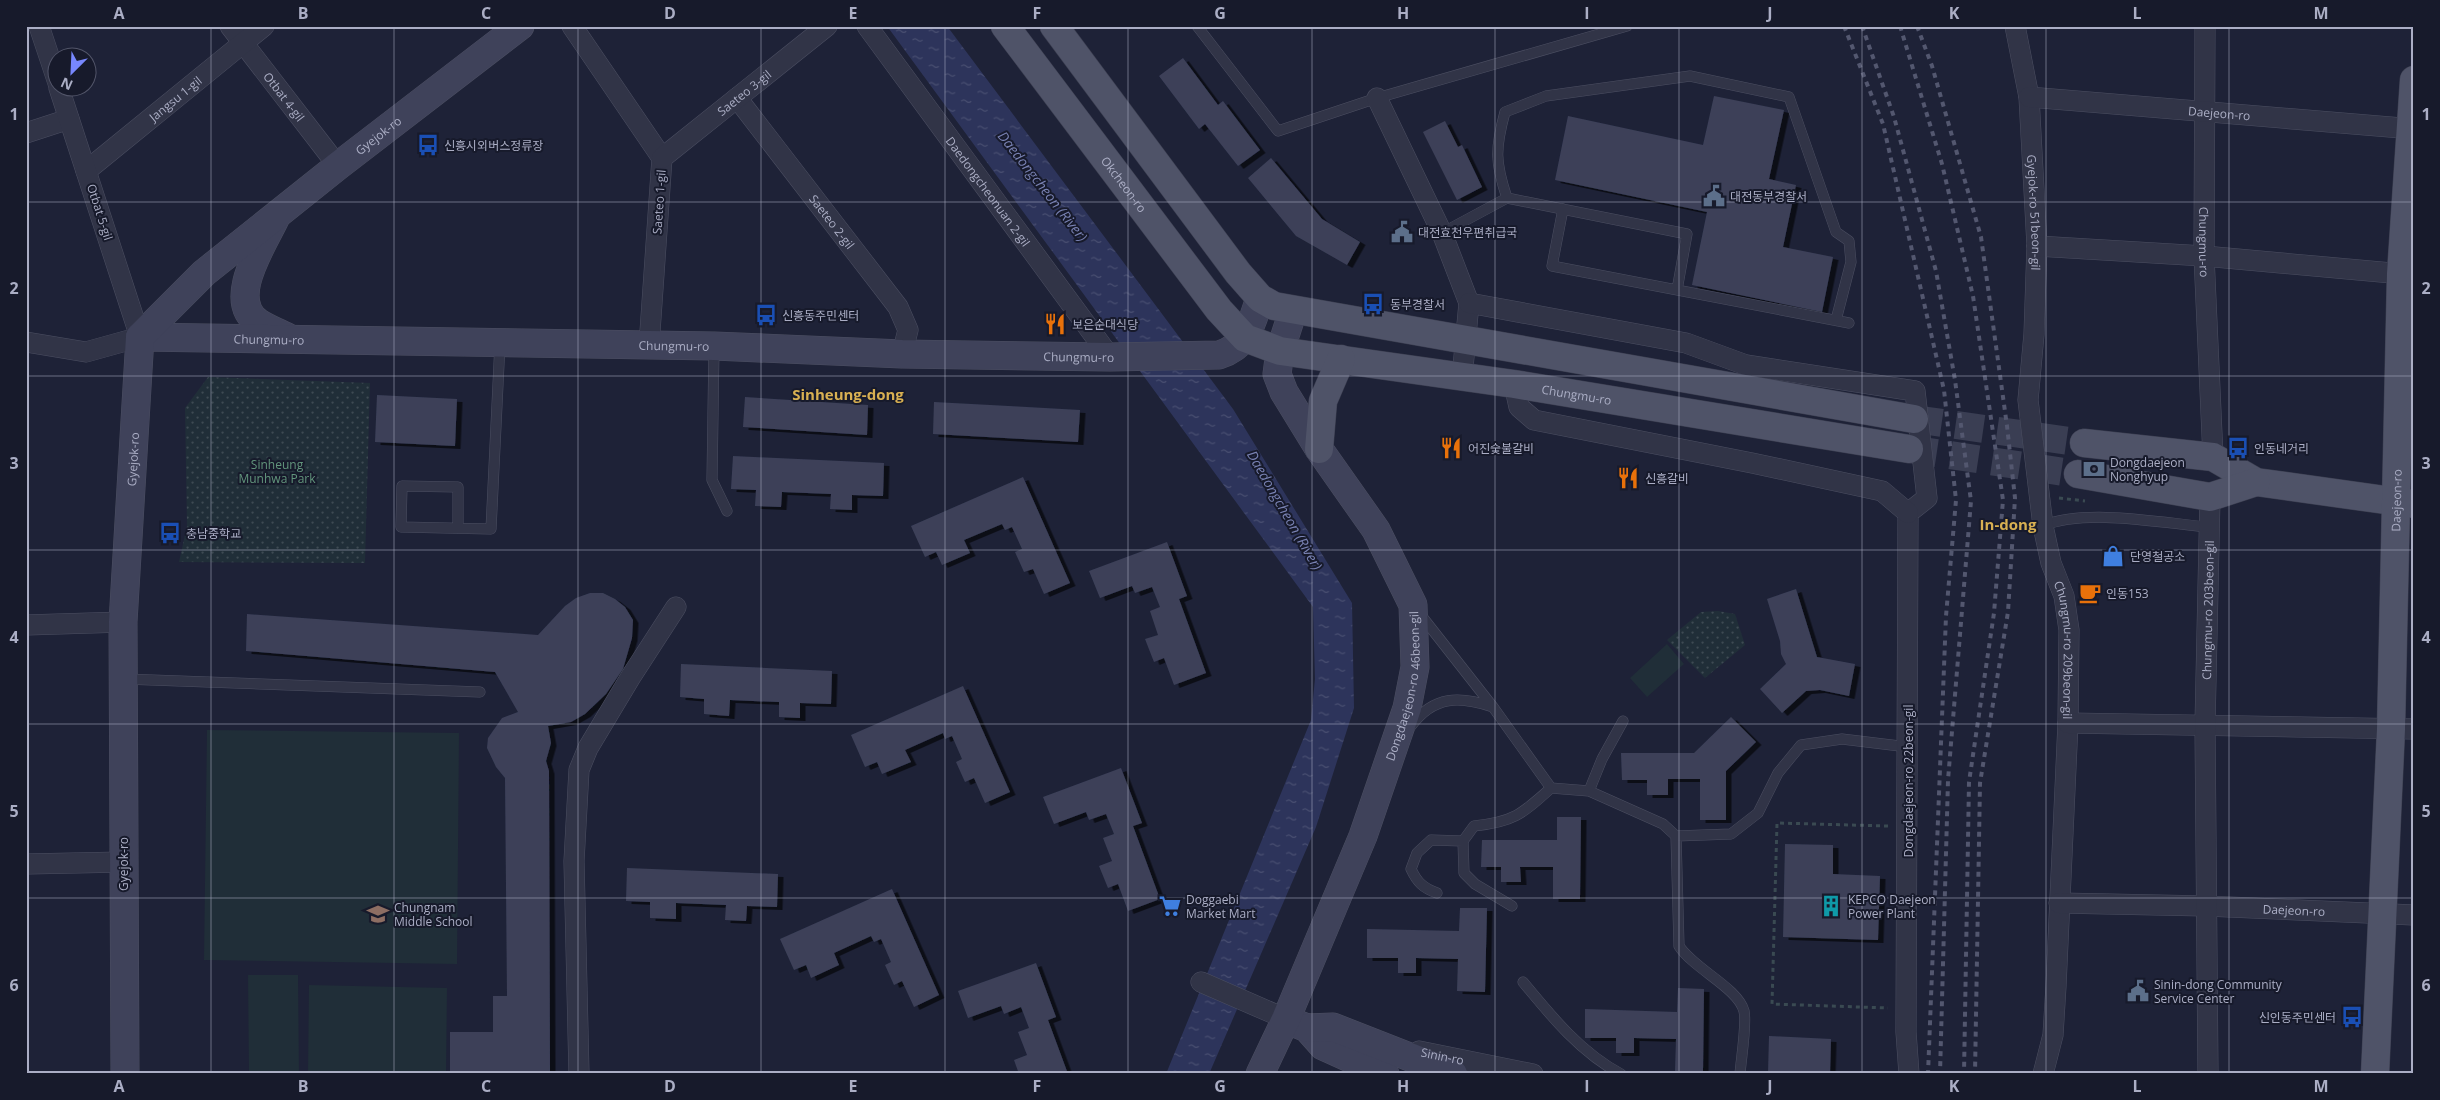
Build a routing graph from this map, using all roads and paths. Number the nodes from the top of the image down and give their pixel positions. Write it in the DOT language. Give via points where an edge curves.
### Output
graph roads {
  1 [pos="39,26"];
  2 [pos="230,26"];
  3 [pos="264,26"];
  4 [pos="520,26"];
  5 [pos="572,26"];
  6 [pos="827,26"];
  7 [pos="867,26"];
  8 [pos="1005,26"];
  9 [pos="1054,26"];
  10 [pos="1196,26"];
  11 [pos="1627,26"];
  12 [pos="2015,26"];
  13 [pos="2205,26"];
  14 [pos="243,43"];
  15 [pos="48,53"];
  16 [pos="2414,80"];
  17 [pos="2028,97"];
  18 [pos="62,98"];
  19 [pos="737,98"];
  20 [pos="1378,98"];
  21 [pos="2205,110"];
  22 [pos="69,119"];
  23 [pos="2412,128"];
  24 [pos="26,133"];
  25 [pos="662,158"];
  26 [pos="338,166"];
  27 [pos="86,171"];
  28 [pos="1508,198"];
  29 [pos="1563,209"];
  30 [pos="278,214"];
  31 [pos="1442,233"];
  32 [pos="2037,246"];
  33 [pos="2204,256"];
  34 [pos="2407,274"];
  35 [pos="1677,290"];
  36 [pos="1260,298"];
  37 [pos="1469,303"];
  38 [pos="1293,311"];
  39 [pos="1836,320"];
  40 [pos="1849,323"];
  41 [pos="140,337"];
  42 [pos="291,338"];
  43 [pos="1245,338"];
  44 [pos="1466,339"];
  45 [pos="26,342"];
  46 [pos="500,342"];
  47 [pos="649,346"];
  48 [pos="714,346"];
  49 [pos="1280,351"];
  50 [pos="902,354"];
  51 [pos="1110,357"];
  52 [pos="1340,359"];
  53 [pos="1462,378"];
  54 [pos="1514,384"];
  55 [pos="2028,400"];
  56 [pos="1914,419"];
  57 [pos="2084,442"];
  58 [pos="1319,449"];
  59 [pos="1909,449"];
  60 [pos="2213,457"];
  61 [pos="2078,474"];
  62 [pos="2256,482"];
  63 [pos="2210,497"];
  64 [pos="2404,503"];
  65 [pos="727,511"];
  66 [pos="1908,513"];
  67 [pos="2043,526"];
  68 [pos="2208,527"];
  69 [pos="458,528"];
  70 [pos="1413,606"];
  71 [pos="676,607"];
  72 [pos="123,622"];
  73 [pos="26,626"];
  74 [pos="123,679"];
  75 [pos="480,692"];
  76 [pos="1493,707"];
  77 [pos="1623,721"];
  78 [pos="2068,723"];
  79 [pos="2205,724"];
  80 [pos="2402,729"];
  81 [pos="1908,746"];
  82 [pos="1394,748"];
  83 [pos="1551,788"];
  84 [pos="1589,791"];
  85 [pos="1908,827"];
  86 [pos="1676,836"];
  87 [pos="1464,841"];
  88 [pos="123,862"];
  89 [pos="26,864"];
  90 [pos="1437,893"];
  91 [pos="2059,903"];
  92 [pos="1512,906"];
  93 [pos="2206,906"];
  94 [pos="2414,914"];
  95 [pos="2381,915"];
  96 [pos="1201,982"];
  97 [pos="1523,982"];
  98 [pos="1906,1008"];
  99 [pos="1288,1019"];
  100 [pos="1381,1066"];
  101 [pos="125,1074"];
  102 [pos="579,1074"];
  103 [pos="1260,1074"];
  104 [pos="1453,1074"];
  105 [pos="1533,1074"];
  106 [pos="1621,1074"];
  107 [pos="1740,1074"];
  108 [pos="1909,1074"];
  109 [pos="2043,1074"];
  110 [pos="2208,1074"];
  111 [pos="2375,1074"];
  1 -- 15 [label="street"];
  2 -- 14 [label="street, Otbat 4-gil"];
  3 -- 14 [label="street, Jangsu 1-gil"];
  4 -- 26 [label="main road, Gyejok-ro"];
  5 -- 25 [label="street, Saeteo 1-gil"];
  6 -- 19 [label="street, Saeteo 3-gil"];
  7 -- 51 [label="street, Daedongcheonuan 2-gil"];
  8 -- 43 [label="main road, Okcheon-ro" via="1219,310"];
  9 -- 36 [label="main road"];
  10 -- 20 [label="lane" via="1278,131"];
  11 -- 20 [label="lane"];
  12 -- 17 [label="street, Gyejok-ro 51beon-gil"];
  13 -- 21 [label="street, Chungmu-ro"];
  14 -- 26 [label="street, Otbat 4-gil"];
  14 -- 27 [label="street, Jangsu 1-gil"];
  16 -- 23 [label="main road, Daejeon-ro"];
  17 -- 21 [label="street, Daejeon-ro"];
  17 -- 32 [label="street, Gyejok-ro 51beon-gil"];
  18 -- 22 [label="street, Otbat 5-gil"];
  19 -- 25 [label="street, Saeteo 3-gil"];
  19 -- 50 [label="street, Saeteo 2-gil" via="898,307 908,330"];
  20 -- 31 [label="street"];
  21 -- 23 [label="street, Daejeon-ro"];
  21 -- 33 [label="street, Chungmu-ro"];
  22 -- 24 [label="street"];
  22 -- 27 [label="street, Otbat 5-gil"];
  23 -- 34 [label="main road, Daejeon-ro"];
  25 -- 47 [label="street, Saeteo 1-gil"];
  26 -- 30 [label="main road, Gyejok-ro"];
  27 -- 41 [label="street, Otbat 5-gil"];
  28 -- 29 [label="lane"];
  28 -- 31 [label="lane"];
  28 -- 39 [label="lane" via="1498,170 1497,142 1505,112 1546,96 1690,76 1788,97 1836,232 1848,241 1851,262"];
  29 -- 35 [label="lane" via="1687,234"];
  29 -- 35 [label="lane" via="1552,266"];
  30 -- 41 [label="main road, Gyejok-ro" via="204,273"];
  30 -- 42 [label="main road" via="245,283 244,303 258,323"];
  31 -- 37 [label="street"];
  32 -- 33 [label="street"];
  32 -- 55 [label="street, Gyejok-ro 51beon-gil"];
  33 -- 34 [label="street"];
  33 -- 60 [label="street, Chungmu-ro"];
  34 -- 64 [label="main road, Daejeon-ro"];
  35 -- 39 [label="lane"];
  36 -- 38 [label="main road"];
  36 -- 43 [label="main road"];
  37 -- 44 [label="street"];
  37 -- 66 [label="street" via="1686,343 1746,365 1915,391 1927,498"];
  38 -- 44 [label="main road"];
  38 -- 49 [label="main road, Dongdaejeon-ro 46beon-gil"];
  39 -- 40 [label="lane"];
  41 -- 42 [label="main road, Chungmu-ro"];
  41 -- 45 [label="street" via="86,352"];
  41 -- 72 [label="main road, Gyejok-ro"];
  42 -- 46 [label="main road, Chungmu-ro"];
  43 -- 49 [label="main road, Chungmu-ro"];
  43 -- 51 [label="main road, Chungmu-ro" via="1231,351 1208,356"];
  44 -- 53 [label="street"];
  44 -- 56 [label="main road"];
  46 -- 47 [label="main road, Chungmu-ro"];
  46 -- 69 [label="lane" via="490,530"];
  47 -- 48 [label="main road, Chungmu-ro"];
  48 -- 50 [label="main road, Chungmu-ro"];
  48 -- 65 [label="lane" via="712,480"];
  49 -- 52 [label="main road, Chungmu-ro"];
  49 -- 58 [label="main road, Dongdaejeon-ro 46beon-gil" via="1277,374 1284,392"];
  50 -- 51 [label="main road, Chungmu-ro"];
  52 -- 53 [label="main road, Chungmu-ro"];
  52 -- 58 [label="main road" via="1323,401"];
  53 -- 54 [label="main road, Chungmu-ro"];
  54 -- 59 [label="main road, Chungmu-ro"];
  54 -- 66 [label="street" via="1519,407 1534,420 1882,491"];
  55 -- 67 [label="street, Chungmu-ro 209beon-gil"];
  57 -- 60 [label="main road"];
  58 -- 70 [label="main road, Dongdaejeon-ro 46beon-gil" via="1376,530"];
  60 -- 62 [label="main road"];
  61 -- 63 [label="main road"];
  62 -- 63 [label="main road"];
  62 -- 64 [label="main road"];
  63 -- 68 [label="street, Chungmu-ro 203beon-gil"];
  64 -- 80 [label="main road, Daejeon-ro"];
  66 -- 81 [label="street, Dongdaejeon-ro 22beon-gil"];
  67 -- 68 [label="lane" via="2059,519 2114,518"];
  67 -- 78 [label="street, Chungmu-ro 209beon-gil" via="2051,563 2064,596 2069,630"];
  68 -- 79 [label="street, Chungmu-ro 203beon-gil"];
  69 -- 69 [label="lane" via="458,487 402,486 401,527"];
  70 -- 76 [label="lane"];
  70 -- 82 [label="main road, Dongdaejeon-ro 46beon-gil" via="1415,667 1407,708"];
  71 -- 102 [label="street" via="588,748 579,770 574,861"];
  72 -- 73 [label="street"];
  72 -- 74 [label="main road, Gyejok-ro"];
  74 -- 75 [label="lane"];
  74 -- 88 [label="main road, Gyejok-ro"];
  76 -- 82 [label="lane" via="1468,699 1444,701 1418,717"];
  76 -- 83 [label="lane"];
  77 -- 84 [label="lane"];
  78 -- 79 [label="street"];
  78 -- 91 [label="street, Chungmu-ro 209beon-gil"];
  79 -- 80 [label="street"];
  79 -- 93 [label="street, Chungmu-ro 203beon-gil"];
  80 -- 95 [label="main road, Daejeon-ro"];
  81 -- 85 [label="street, Dongdaejeon-ro 22beon-gil"];
  81 -- 86 [label="lane" via="1842,740 1801,745 1778,773 1758,813 1731,834"];
  82 -- 99 [label="main road, Dongdaejeon-ro 46beon-gil" via="1363,836"];
  83 -- 84 [label="lane"];
  83 -- 87 [label="lane" via="1522,814 1500,824 1474,826"];
  84 -- 86 [label="lane" via="1662,824"];
  85 -- 98 [label="street, Dongdaejeon-ro 22beon-gil"];
  85 -- 98 [label="path" via="1777,823 1772,1004"];
  86 -- 107 [label="lane" via="1679,946 1686,957 1738,998 1744,1012"];
  87 -- 90 [label="lane" via="1430,840 1417,853 1411,869 1416,880"];
  87 -- 92 [label="lane" via="1464,873 1475,884"];
  88 -- 89 [label="street"];
  88 -- 101 [label="main road, Gyejok-ro"];
  91 -- 93 [label="street"];
  91 -- 109 [label="street, Chungmu-ro 209beon-gil" via="2053,1035"];
  93 -- 95 [label="street, Daejeon-ro"];
  93 -- 110 [label="street, Chungmu-ro 203beon-gil"];
  94 -- 95 [label="street, Daejeon-ro"];
  95 -- 111 [label="main road, Daejeon-ro"];
  96 -- 99 [label="street"];
  97 -- 106 [label="lane" via="1560,1027"];
  98 -- 108 [label="street, Dongdaejeon-ro 22beon-gil"];
  99 -- 100 [label="main road, Sinin-ro" via="1333,1027"];
  99 -- 103 [label="main road, Dongdaejeon-ro 46beon-gil"];
  100 -- 104 [label="main road, Sinin-ro"];
  100 -- 105 [label="street, Sinin-ro" via="1424,1052"];
}
